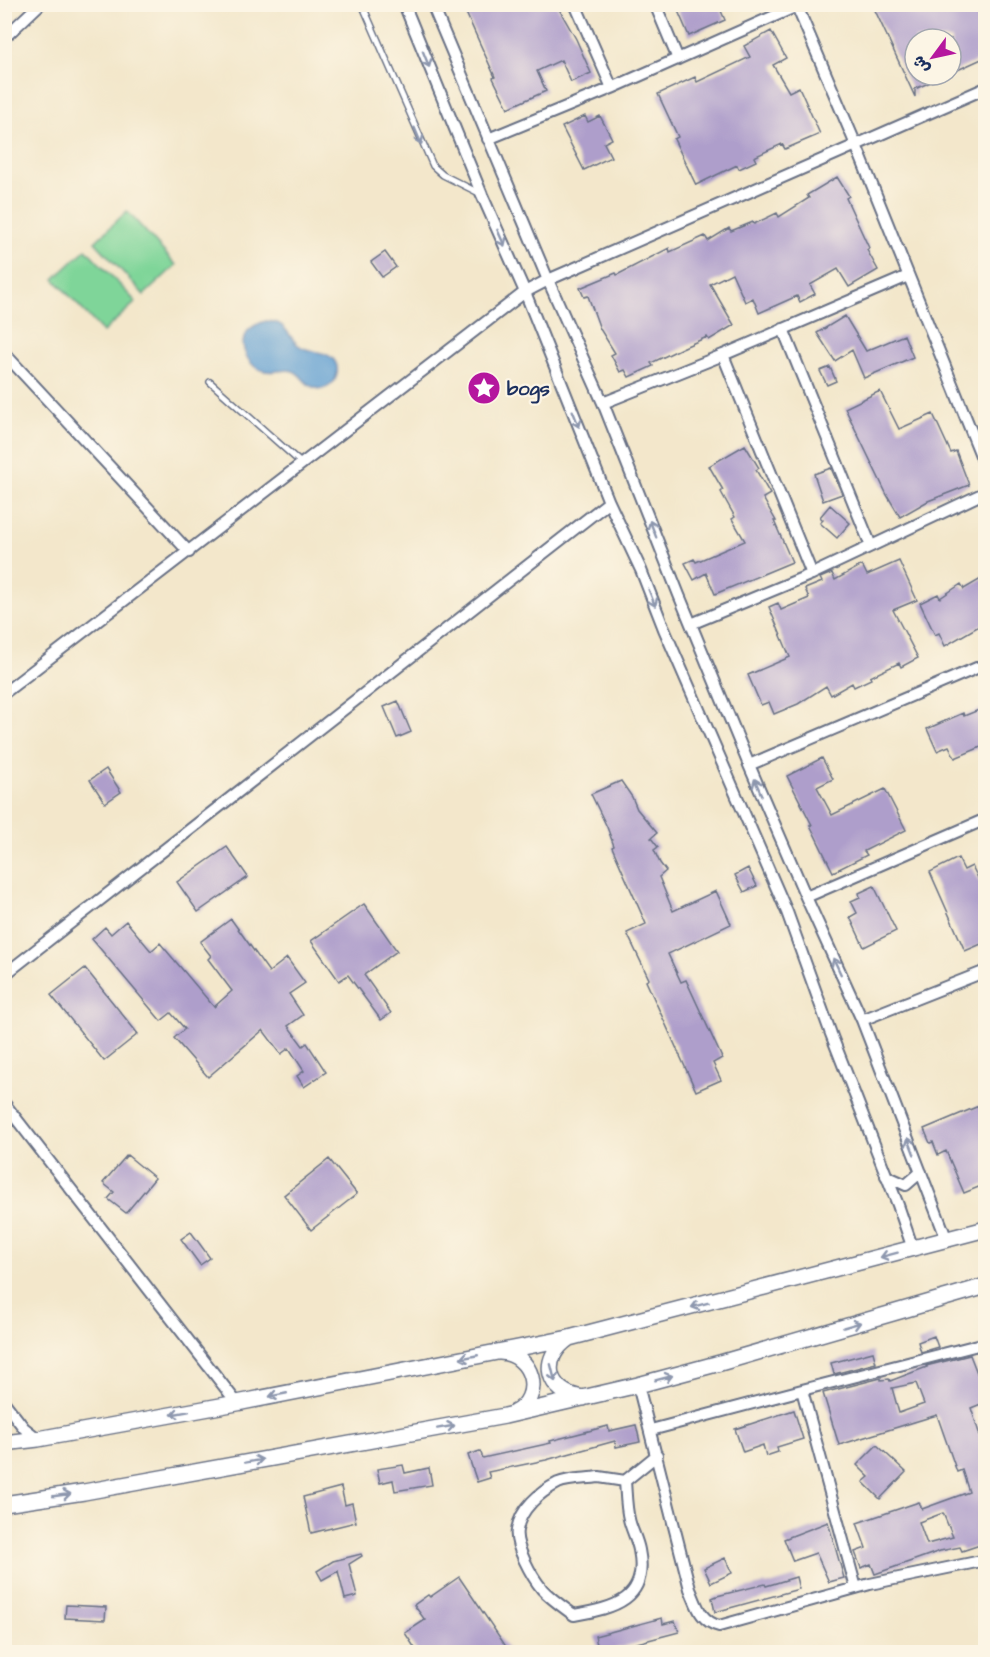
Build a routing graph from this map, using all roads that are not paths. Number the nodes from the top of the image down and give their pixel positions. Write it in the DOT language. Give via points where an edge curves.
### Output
graph roads {
  1 [pos="40,4"];
  2 [pos="362,4"];
  3 [pos="404,4"];
  4 [pos="432,4"];
  5 [pos="575,4"];
  6 [pos="655,4"];
  7 [pos="796,5"];
  8 [pos="4,38"];
  9 [pos="678,59"];
  10 [pos="612,88"];
  11 [pos="986,88"];
  12 [pos="488,139"];
  13 [pos="856,146"];
  14 [pos="482,195"];
  15 [pos="908,276"];
  16 [pos="548,280"];
  17 [pos="525,292"];
  18 [pos="783,329"];
  19 [pos="4,353"];
  20 [pos="723,355"];
  21 [pos="210,382"];
  22 [pos="603,403"];
  23 [pos="302,465"];
  24 [pos="986,468"];
  25 [pos="986,492"];
  26 [pos="609,502"];
  27 [pos="872,546"];
  28 [pos="189,552"];
  29 [pos="812,574"];
  30 [pos="691,624"];
  31 [pos="986,664"];
  32 [pos="4,693"];
  33 [pos="749,765"];
  34 [pos="986,819"];
  35 [pos="806,897"];
  36 [pos="986,971"];
  37 [pos="4,975"];
  38 [pos="862,1020"];
  39 [pos="4,1102"];
  40 [pos="921,1172"];
  41 [pos="886,1176"];
  42 [pos="986,1229"];
  43 [pos="947,1240"];
  44 [pos="913,1249"];
  45 [pos="986,1286"];
  46 [pos="569,1338"];
  47 [pos="986,1345"];
  48 [pos="495,1352"];
  49 [pos="638,1385"];
  50 [pos="802,1390"];
  51 [pos="583,1398"];
  52 [pos="4,1402"];
  53 [pos="237,1403"];
  54 [pos="505,1416"];
  55 [pos="651,1430"];
  56 [pos="38,1439"];
  57 [pos="4,1443"];
  58 [pos="657,1455"];
  59 [pos="625,1481"];
  60 [pos="4,1504"];
  61 [pos="986,1560"];
  62 [pos="856,1588"];
  1 -- 8 [label="street"];
  2 -- 14 [label="lane, one-way" via="432,166"];
  3 -- 14 [label="street, one-way"];
  4 -- 12 [label="street"];
  5 -- 10 [label="street"];
  6 -- 9 [label="street"];
  7 -- 9 [label="street"];
  7 -- 13 [label="street"];
  9 -- 10 [label="street"];
  10 -- 12 [label="street"];
  11 -- 13 [label="street"];
  12 -- 16 [label="street"];
  13 -- 15 [label="street"];
  13 -- 16 [label="street"];
  14 -- 17 [label="street, one-way"];
  15 -- 18 [label="street"];
  15 -- 24 [label="street"];
  16 -- 17 [label="street"];
  16 -- 22 [label="street"];
  17 -- 23 [label="street"];
  17 -- 26 [label="street, one-way"];
  18 -- 20 [label="street"];
  18 -- 27 [label="street"];
  19 -- 28 [label="street"];
  20 -- 22 [label="street"];
  20 -- 29 [label="street"];
  21 -- 23 [label="lane"];
  30 -- 22 [label="street, one-way"];
  23 -- 28 [label="street"];
  25 -- 27 [label="street"];
  26 -- 37 [label="street"];
  26 -- 41 [label="street, one-way" via="787,912"];
  27 -- 29 [label="street"];
  28 -- 32 [label="street"];
  29 -- 30 [label="street"];
  30 -- 33 [label="street"];
  31 -- 33 [label="street"];
  35 -- 33 [label="street, one-way"];
  34 -- 35 [label="street"];
  38 -- 35 [label="street, one-way"];
  36 -- 38 [label="street"];
  40 -- 38 [label="street, one-way"];
  39 -- 53 [label="street"];
  40 -- 41 [label="street" via="906,1185"];
  40 -- 43 [label="street"];
  41 -- 44 [label="street"];
  42 -- 43 [label="street"];
  43 -- 44 [label="street"];
  44 -- 46 [label="street, one-way"];
  49 -- 45 [label="street, one-way"];
  46 -- 48 [label="street"];
  46 -- 51 [label="street, one-way" via="551,1356 551,1375 560,1389"];
  47 -- 50 [label="street"];
  48 -- 53 [label="street, one-way"];
  48 -- 54 [label="street" via="517,1356 532,1380 525,1406"];
  49 -- 51 [label="street"];
  49 -- 55 [label="street"];
  50 -- 55 [label="street"];
  50 -- 62 [label="street"];
  51 -- 54 [label="street"];
  52 -- 56 [label="street"];
  53 -- 56 [label="street, one-way"];
  60 -- 54 [label="street, one-way"];
  55 -- 58 [label="street"];
  56 -- 57 [label="street"];
  58 -- 59 [label="street"];
  58 -- 62 [label="street" via="690,1589 710,1624 719,1626"];
  59 -- 59 [label="street" via="642,1575 628,1598 574,1615 541,1588 523,1559 516,1531 525,1509 560,1482 599,1477"];
  61 -- 62 [label="street"];
}
